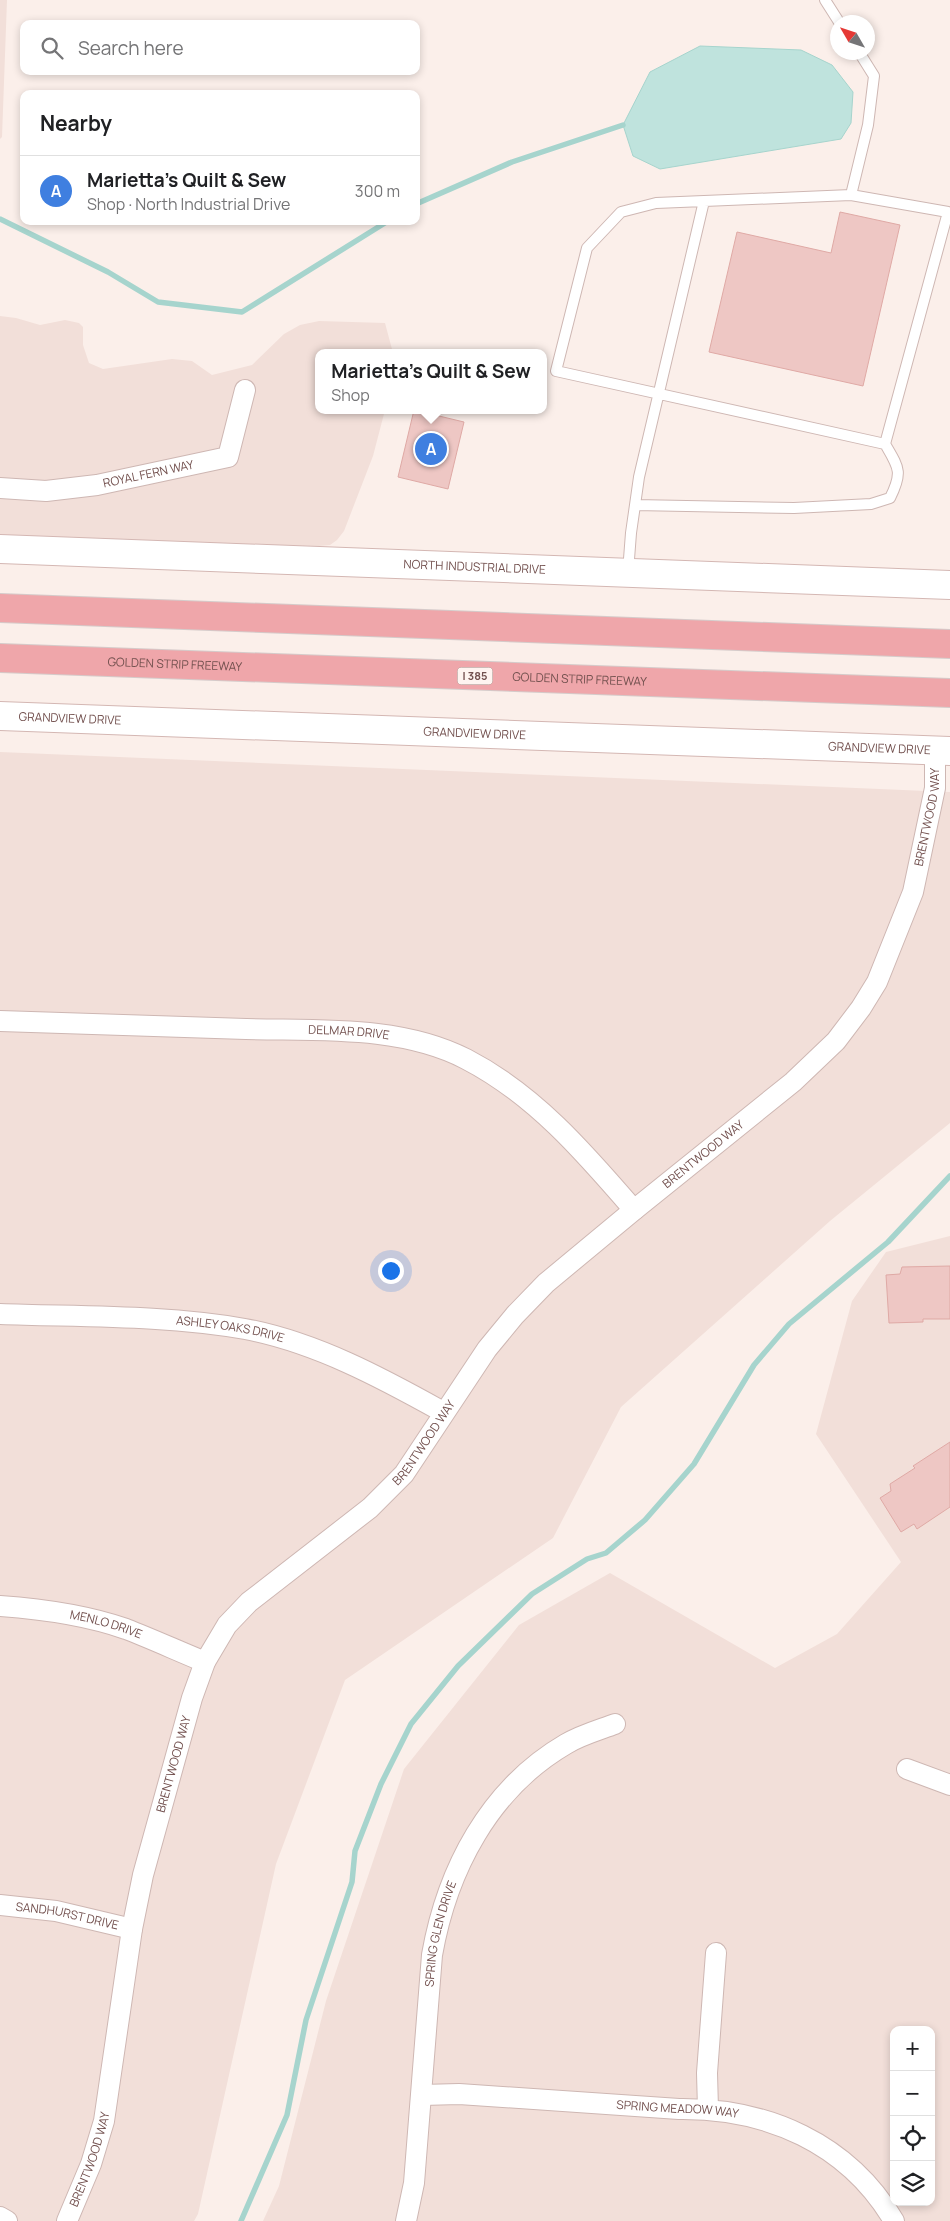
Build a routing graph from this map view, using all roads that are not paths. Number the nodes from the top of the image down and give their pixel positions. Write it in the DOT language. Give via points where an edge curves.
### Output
graph roads {
  1 [pos="825,0"];
  2 [pos="835,15"];
  3 [pos="864,60"];
  4 [pos="851,195"];
  5 [pos="704,201"];
  6 [pos="245,390"];
  7 [pos="660,394"];
  8 [pos="885,444"];
  9 [pos="0,488"];
  10 [pos="635,505"];
  11 [pos="0,549"];
  12 [pos="628,573"];
  13 [pos="950,585"];
  14 [pos="0,608"];
  15 [pos="950,644"];
  16 [pos="0,658"];
  17 [pos="950,693"];
  18 [pos="0,716"];
  19 [pos="942,751"];
  20 [pos="0,1021"];
  21 [pos="634,1210"];
  22 [pos="0,1314"];
  23 [pos="443,1412"];
  24 [pos="0,1606"];
  25 [pos="205,1662"];
  26 [pos="616,1724"];
  27 [pos="906,1768"];
  28 [pos="950,1785"];
  29 [pos="0,1905"];
  30 [pos="132,1929"];
  31 [pos="716,1954"];
  32 [pos="422,2095"];
  33 [pos="708,2109"];
  34 [pos="0,2218"];
  35 [pos="7,2221"];
  36 [pos="67,2221"];
  37 [pos="406,2221"];
  38 [pos="894,2221"];
  1 -- 2 [label="lane"];
  3 -- 4 [label="lane" via="874,76 868,125"];
  4 -- 5 [label="lane"];
  4 -- 8 [label="lane" via="948,212"];
  5 -- 7 [label="lane"];
  5 -- 7 [label="lane" via="656,203 621,212 587,248 556,371"];
  6 -- 9 [label="street, ROYAL FERN WAY" via="228,457 97,485 46,491"];
  7 -- 8 [label="lane"];
  7 -- 10 [label="lane"];
  8 -- 10 [label="lane" via="897,463 898,481 890,498 871,504 794,508"];
  10 -- 12 [label="lane"];
  11 -- 12 [label="street, NORTH INDUSTRIAL DRIVE"];
  12 -- 13 [label="street, NORTH INDUSTRIAL DRIVE"];
  14 -- 15 [label="highway"];
  16 -- 17 [label="highway, GOLDEN STRIP FREEWAY / I 385"];
  18 -- 19 [label="street, GRANDVIEW DRIVE"];
  19 -- 21 [label="street, BRENTWOOD WAY" via="913,892 877,982 861,1008 836,1041 793,1082"];
  20 -- 21 [label="street, DELMAR DRIVE" via="351,1032 413,1040 441,1048 489,1072 520,1094 560,1128"];
  21 -- 23 [label="street, BRENTWOOD WAY" via="546,1283 515,1315 487,1348"];
  22 -- 23 [label="street, ASHLEY OAKS DRIVE" via="155,1320 246,1330 293,1342 345,1362 398,1386"];
  23 -- 25 [label="street, BRENTWOOD WAY" via="404,1474 389,1491 249,1602 226,1625"];
  24 -- 25 [label="street, MENLO DRIVE" via="77,1616 125,1629"];
  25 -- 30 [label="street, BRENTWOOD WAY" via="143,1875"];
  26 -- 32 [label="street, SPRING GLEN DRIVE" via="568,1743 529,1770 486,1818 467,1848 451,1880 438,1919 432,1955"];
  27 -- 28 [label="street"];
  29 -- 30 [label="street, SANDHURST DRIVE" via="56,1911"];
  30 -- 36 [label="street, BRENTWOOD WAY" via="104,2121 91,2164"];
  31 -- 33 [label="street"];
  32 -- 33 [label="street, SPRING MEADOW WAY" via="459,2094"];
  32 -- 37 [label="street, SPRING GLEN DRIVE" via="414,2183"];
  33 -- 38 [label="street, SPRING MEADOW WAY" via="756,2117 787,2127 813,2141 855,2172 877,2195"];
  34 -- 35 [label="street"];
}
